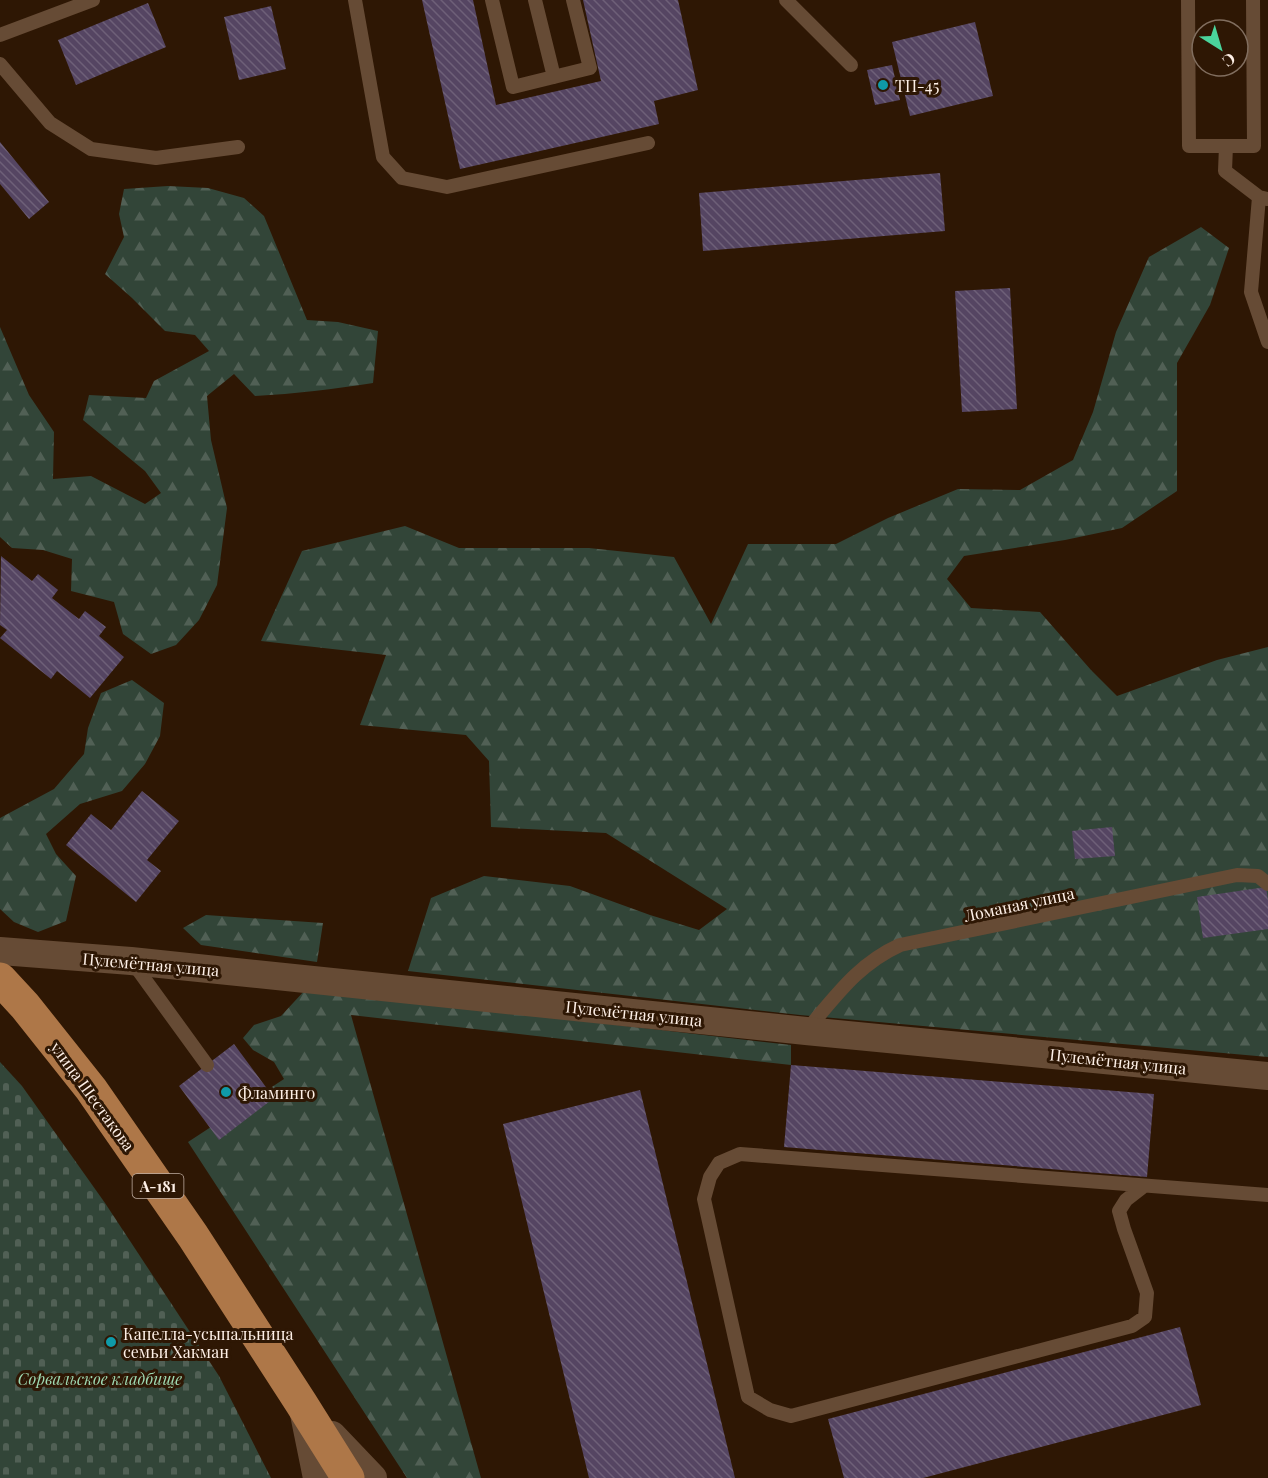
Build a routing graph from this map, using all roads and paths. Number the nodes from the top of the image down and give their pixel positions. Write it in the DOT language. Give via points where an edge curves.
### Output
graph roads {
  1 [pos="93,0"];
  2 [pos="355,0"];
  3 [pos="492,0"];
  4 [pos="535,0"];
  5 [pos="573,0"];
  6 [pos="786,0"];
  7 [pos="1188,0"];
  8 [pos="1253,0"];
  9 [pos="1190,18"];
  10 [pos="0,35"];
  11 [pos="1253,52"];
  12 [pos="0,64"];
  13 [pos="851,65"];
  14 [pos="554,77"];
  15 [pos="1193,78"];
  16 [pos="648,143"];
  17 [pos="1226,146"];
  18 [pos="238,147"];
  19 [pos="1263,198"];
  20 [pos="1268,342"];
  21 [pos="1268,884"];
  22 [pos="0,951"];
  23 [pos="131,961"];
  24 [pos="0,980"];
  25 [pos="806,1030"];
  26 [pos="207,1065"];
  27 [pos="1268,1076"];
  28 [pos="1144,1186"];
  29 [pos="1268,1196"];
  30 [pos="301,1403"];
  31 [pos="317,1478"];
  32 [pos="348,1478"];
  33 [pos="373,1478"];
  1 -- 10 [label="lane"];
  2 -- 16 [label="lane" via="383,157 402,178 447,187"];
  3 -- 14 [label="lane" via="513,87"];
  4 -- 14 [label="lane"];
  5 -- 14 [label="lane" via="590,69"];
  6 -- 13 [label="lane"];
  7 -- 9 [label="lane"];
  8 -- 11 [label="lane"];
  11 -- 17 [label="lane" via="1254,146"];
  12 -- 18 [label="lane" via="50,123 91,149 156,158"];
  15 -- 17 [label="lane" via="1189,146"];
  17 -- 19 [label="lane" via="1226,171"];
  19 -- 20 [label="lane" via="1251,291"];
  21 -- 25 [label="lane, Ломаная улица" via="1258,876 1237,875 900,945 869,963"];
  22 -- 23 [label="street, Пулемётная улица"];
  23 -- 25 [label="street, Пулемётная улица"];
  23 -- 26 [label="lane"];
  24 -- 30 [label="main road, улица Шестакова / А-181" via="92,1089"];
  25 -- 27 [label="street, Пулемётная улица"];
  28 -- 28 [label="lane" via="740,1154 719,1163 710,1177 704,1200 748,1397 791,1416 1132,1326 1145,1317 1147,1293 1119,1211"];
  28 -- 29 [label="lane"];
  30 -- 31 [label="street"];
  30 -- 32 [label="main road, А-181"];
  30 -- 33 [label="street, улица Шестакова"];
}
